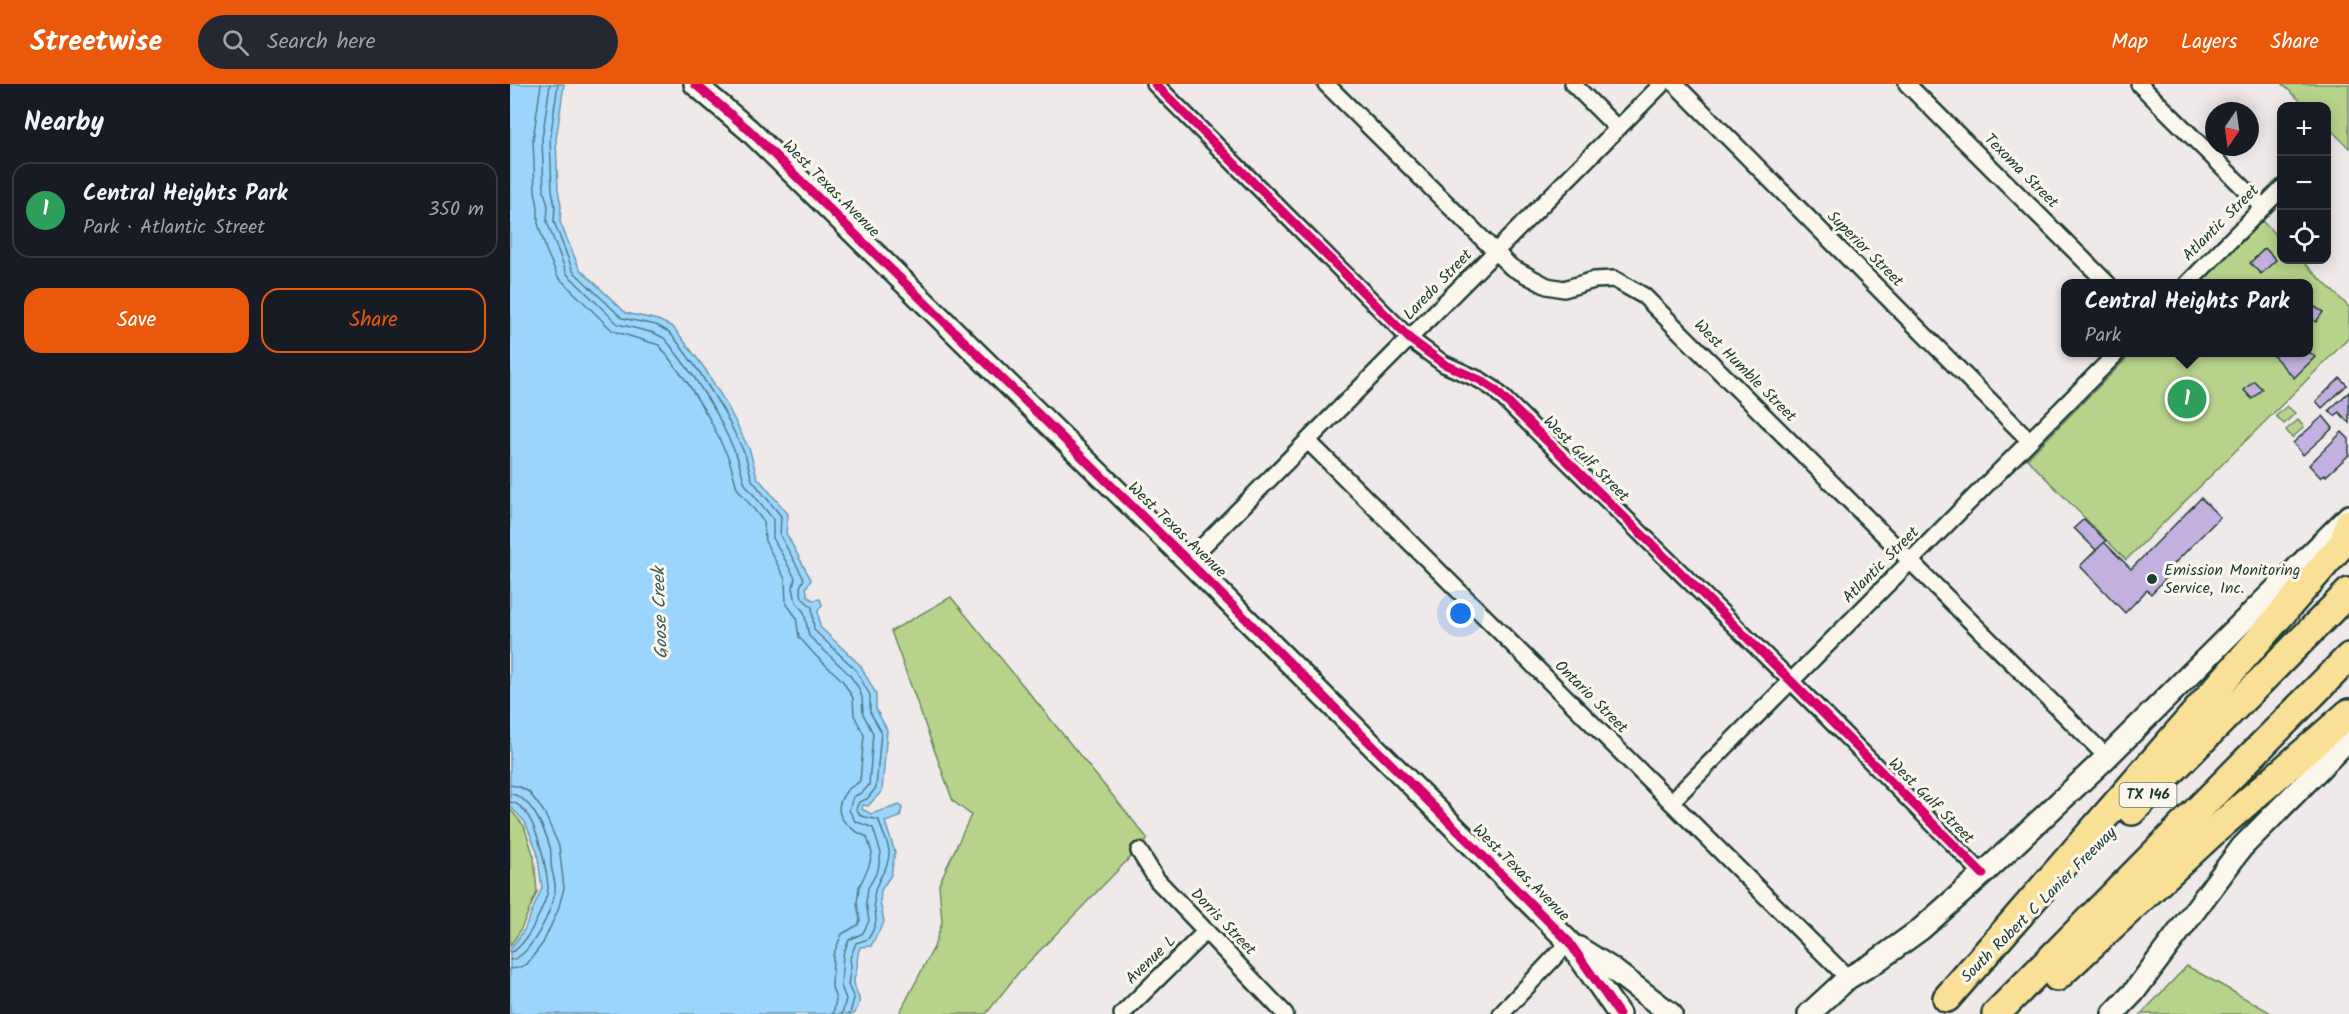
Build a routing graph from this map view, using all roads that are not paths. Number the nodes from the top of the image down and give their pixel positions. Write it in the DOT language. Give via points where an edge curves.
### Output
graph roads {
  1 [pos="695,84"];
  2 [pos="1155,84"];
  3 [pos="1326,84"];
  4 [pos="1573,84"];
  5 [pos="1662,84"];
  6 [pos="1675,84"];
  7 [pos="1907,84"];
  8 [pos="2139,84"];
  9 [pos="1617,128"];
  10 [pos="2277,193"];
  11 [pos="2263,207"];
  12 [pos="1494,253"];
  13 [pos="2103,279"];
  14 [pos="2192,279"];
  15 [pos="1410,339"];
  16 [pos="2113,357"];
  17 [pos="2029,440"];
  18 [pos="1308,441"];
  19 [pos="2349,516"];
  20 [pos="2349,523"];
  21 [pos="1188,561"];
  22 [pos="1910,561"];
  23 [pos="2349,592"];
  24 [pos="2349,657"];
  25 [pos="1791,681"];
  26 [pos="2349,712"];
  27 [pos="2349,739"];
  28 [pos="2107,757"];
  29 [pos="1671,802"];
  30 [pos="1139,851"];
  31 [pos="1983,874"];
  32 [pos="1206,931"];
  33 [pos="1569,942"];
  34 [pos="1848,978"];
  35 [pos="1939,1006"];
  36 [pos="1122,1014"];
  37 [pos="1285,1014"];
  38 [pos="1501,1014"];
  39 [pos="1619,1014"];
  40 [pos="1671,1014"];
  41 [pos="1809,1014"];
  42 [pos="1996,1014"];
  43 [pos="2017,1014"];
  44 [pos="2113,1014"];
  1 -- 21 [label="street, West Texas Avenue" via="749,130"];
  2 -- 15 [label="street, West Gulf Street"];
  3 -- 12 [label="street, West Humble Street"];
  4 -- 9 [label="street"];
  5 -- 9 [label="street, Laredo Street"];
  6 -- 17 [label="street, Superior Street"];
  7 -- 13 [label="street, Texoma Street"];
  8 -- 11 [label="street"];
  9 -- 12 [label="street, Laredo Street"];
  10 -- 11 [label="street, Atlantic Street"];
  11 -- 14 [label="street, Atlantic Street"];
  12 -- 15 [label="street, Laredo Street"];
  12 -- 22 [label="street, West Humble Street" via="1547,286 1564,289 1614,279 1644,296"];
  15 -- 18 [label="street, Laredo Street"];
  15 -- 25 [label="street, West Gulf Street" via="1444,364 1494,389"];
  16 -- 17 [label="street, Atlantic Street"];
  17 -- 22 [label="street, Atlantic Street"];
  18 -- 21 [label="street, Laredo Street"];
  18 -- 29 [label="street, Ontario Street"];
  19 -- 28 [label="street"];
  20 -- 35 [label="highway" via="2344,542 2329,560"];
  21 -- 33 [label="street, West Texas Avenue"];
  22 -- 25 [label="street, Atlantic Street"];
  22 -- 28 [label="street, West Humble Street"];
  23 -- 35 [label="highway, South Robert C Lanier Freeway / TX 146"];
  24 -- 42 [label="highway, TX 146"];
  25 -- 29 [label="street, Atlantic Street"];
  25 -- 31 [label="street, West Gulf Street"];
  26 -- 43 [label="highway"];
  27 -- 44 [label="street" via="2242,847 2134,992"];
  28 -- 31 [label="street"];
  29 -- 34 [label="street, Ontario Street"];
  30 -- 32 [label="street, Dorris Street" via="1158,880"];
  31 -- 34 [label="street" via="1921,929"];
  32 -- 36 [label="street, Avenue L"];
  32 -- 37 [label="street, Dorris Street"];
  33 -- 38 [label="street"];
  33 -- 39 [label="street, West Texas Avenue"];
  33 -- 40 [label="street, West Texas Avenue"];
  34 -- 41 [label="street"];
}
